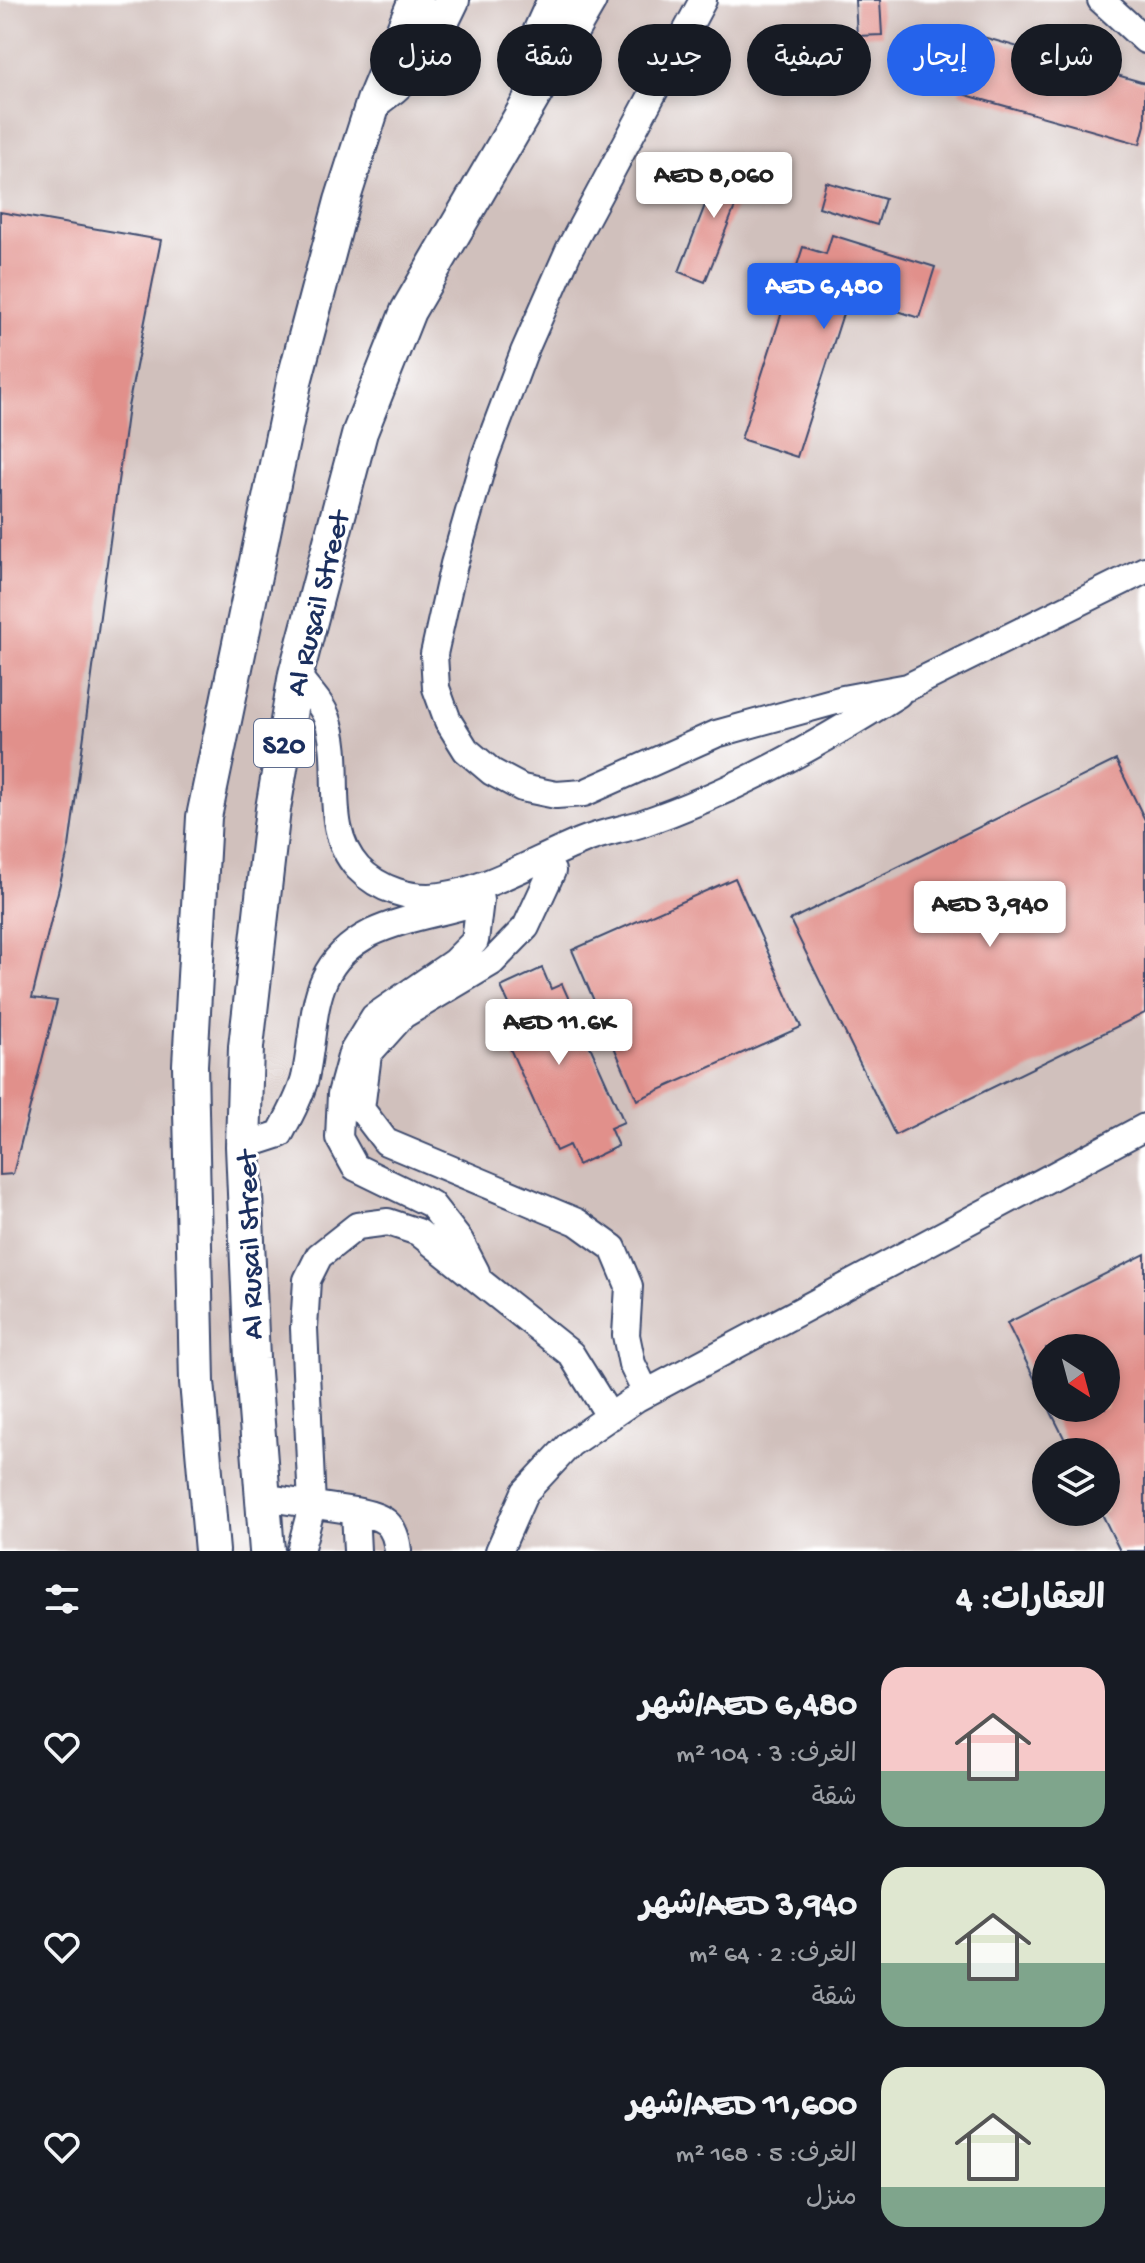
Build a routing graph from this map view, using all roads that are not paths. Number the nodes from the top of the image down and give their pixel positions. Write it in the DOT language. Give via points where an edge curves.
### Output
graph roads {
  1 [pos="416,0"];
  2 [pos="452,0"];
  3 [pos="555,0"];
  4 [pos="589,0"];
  5 [pos="703,0"];
  6 [pos="1101,0"];
  7 [pos="1145,40"];
  8 [pos="374,101"];
  9 [pos="484,175"];
  10 [pos="1145,570"];
  11 [pos="296,674"];
  12 [pos="908,687"];
  13 [pos="639,824"];
  14 [pos="552,871"];
  15 [pos="480,900"];
  16 [pos="1145,1127"];
  17 [pos="243,1146"];
  18 [pos="483,1283"];
  19 [pos="646,1393"];
  20 [pos="610,1417"];
  21 [pos="262,1497"];
  22 [pos="312,1506"];
  23 [pos="355,1511"];
  24 [pos="212,1551"];
  25 [pos="267,1551"];
  26 [pos="300,1551"];
  27 [pos="357,1551"];
  28 [pos="398,1551"];
  29 [pos="499,1551"];
  1 -- 8 [label="main road, Al Rusail Street / S20"];
  2 -- 8 [label="main road" via="422,58 406,78"];
  3 -- 9 [label="main road" via="501,116"];
  4 -- 9 [label="main road, Al Rusail Street / S20"];
  5 -- 12 [label="lane" via="569,250 524,352 485,456 454,564 434,654 436,688 460,740 492,772 522,788 556,795 584,793 716,734 779,714"];
  6 -- 7 [label="lane"];
  8 -- 24 [label="main road, Al Rusail Street / S20" via="295,378 204,817 190,1065 197,1382"];
  9 -- 11 [label="main road, Al Rusail Street / S20" via="408,311 360,432"];
  10 -- 12 [label="lane"];
  11 -- 13 [label="lane" via="326,715 336,775 334,813 342,842 358,868 383,887 412,896 443,896 583,840"];
  11 -- 17 [label="main road, Al Rusail Street / S20" via="255,960"];
  12 -- 13 [label="lane" via="781,765"];
  13 -- 14 [label="lane"];
  14 -- 15 [label="lane"];
  14 -- 19 [label="lane" via="526,927 492,962 403,1015 368,1054 361,1109 386,1142 577,1222 613,1248 629,1286 626,1335 632,1364"];
  15 -- 17 [label="lane" via="394,923 346,951 316,998 305,1079 280,1134"];
  15 -- 18 [label="lane" via="475,941 454,962 374,1017 352,1053 341,1094 339,1138 355,1167 431,1204"];
  16 -- 19 [label="lane"];
  17 -- 21 [label="main road, Al Rusail Street / S20"];
  18 -- 20 [label="lane" via="571,1354"];
  18 -- 22 [label="lane" via="418,1232 388,1222 357,1226 319,1256 307,1280 304,1328"];
  19 -- 20 [label="lane"];
  20 -- 29 [label="lane" via="570,1444 525,1492"];
  21 -- 22 [label="lane"];
  21 -- 25 [label="main road, Al Rusail Street / S20"];
  22 -- 23 [label="lane"];
  22 -- 26 [label="lane"];
  23 -- 27 [label="lane"];
  23 -- 28 [label="lane" via="391,1523"];
}
